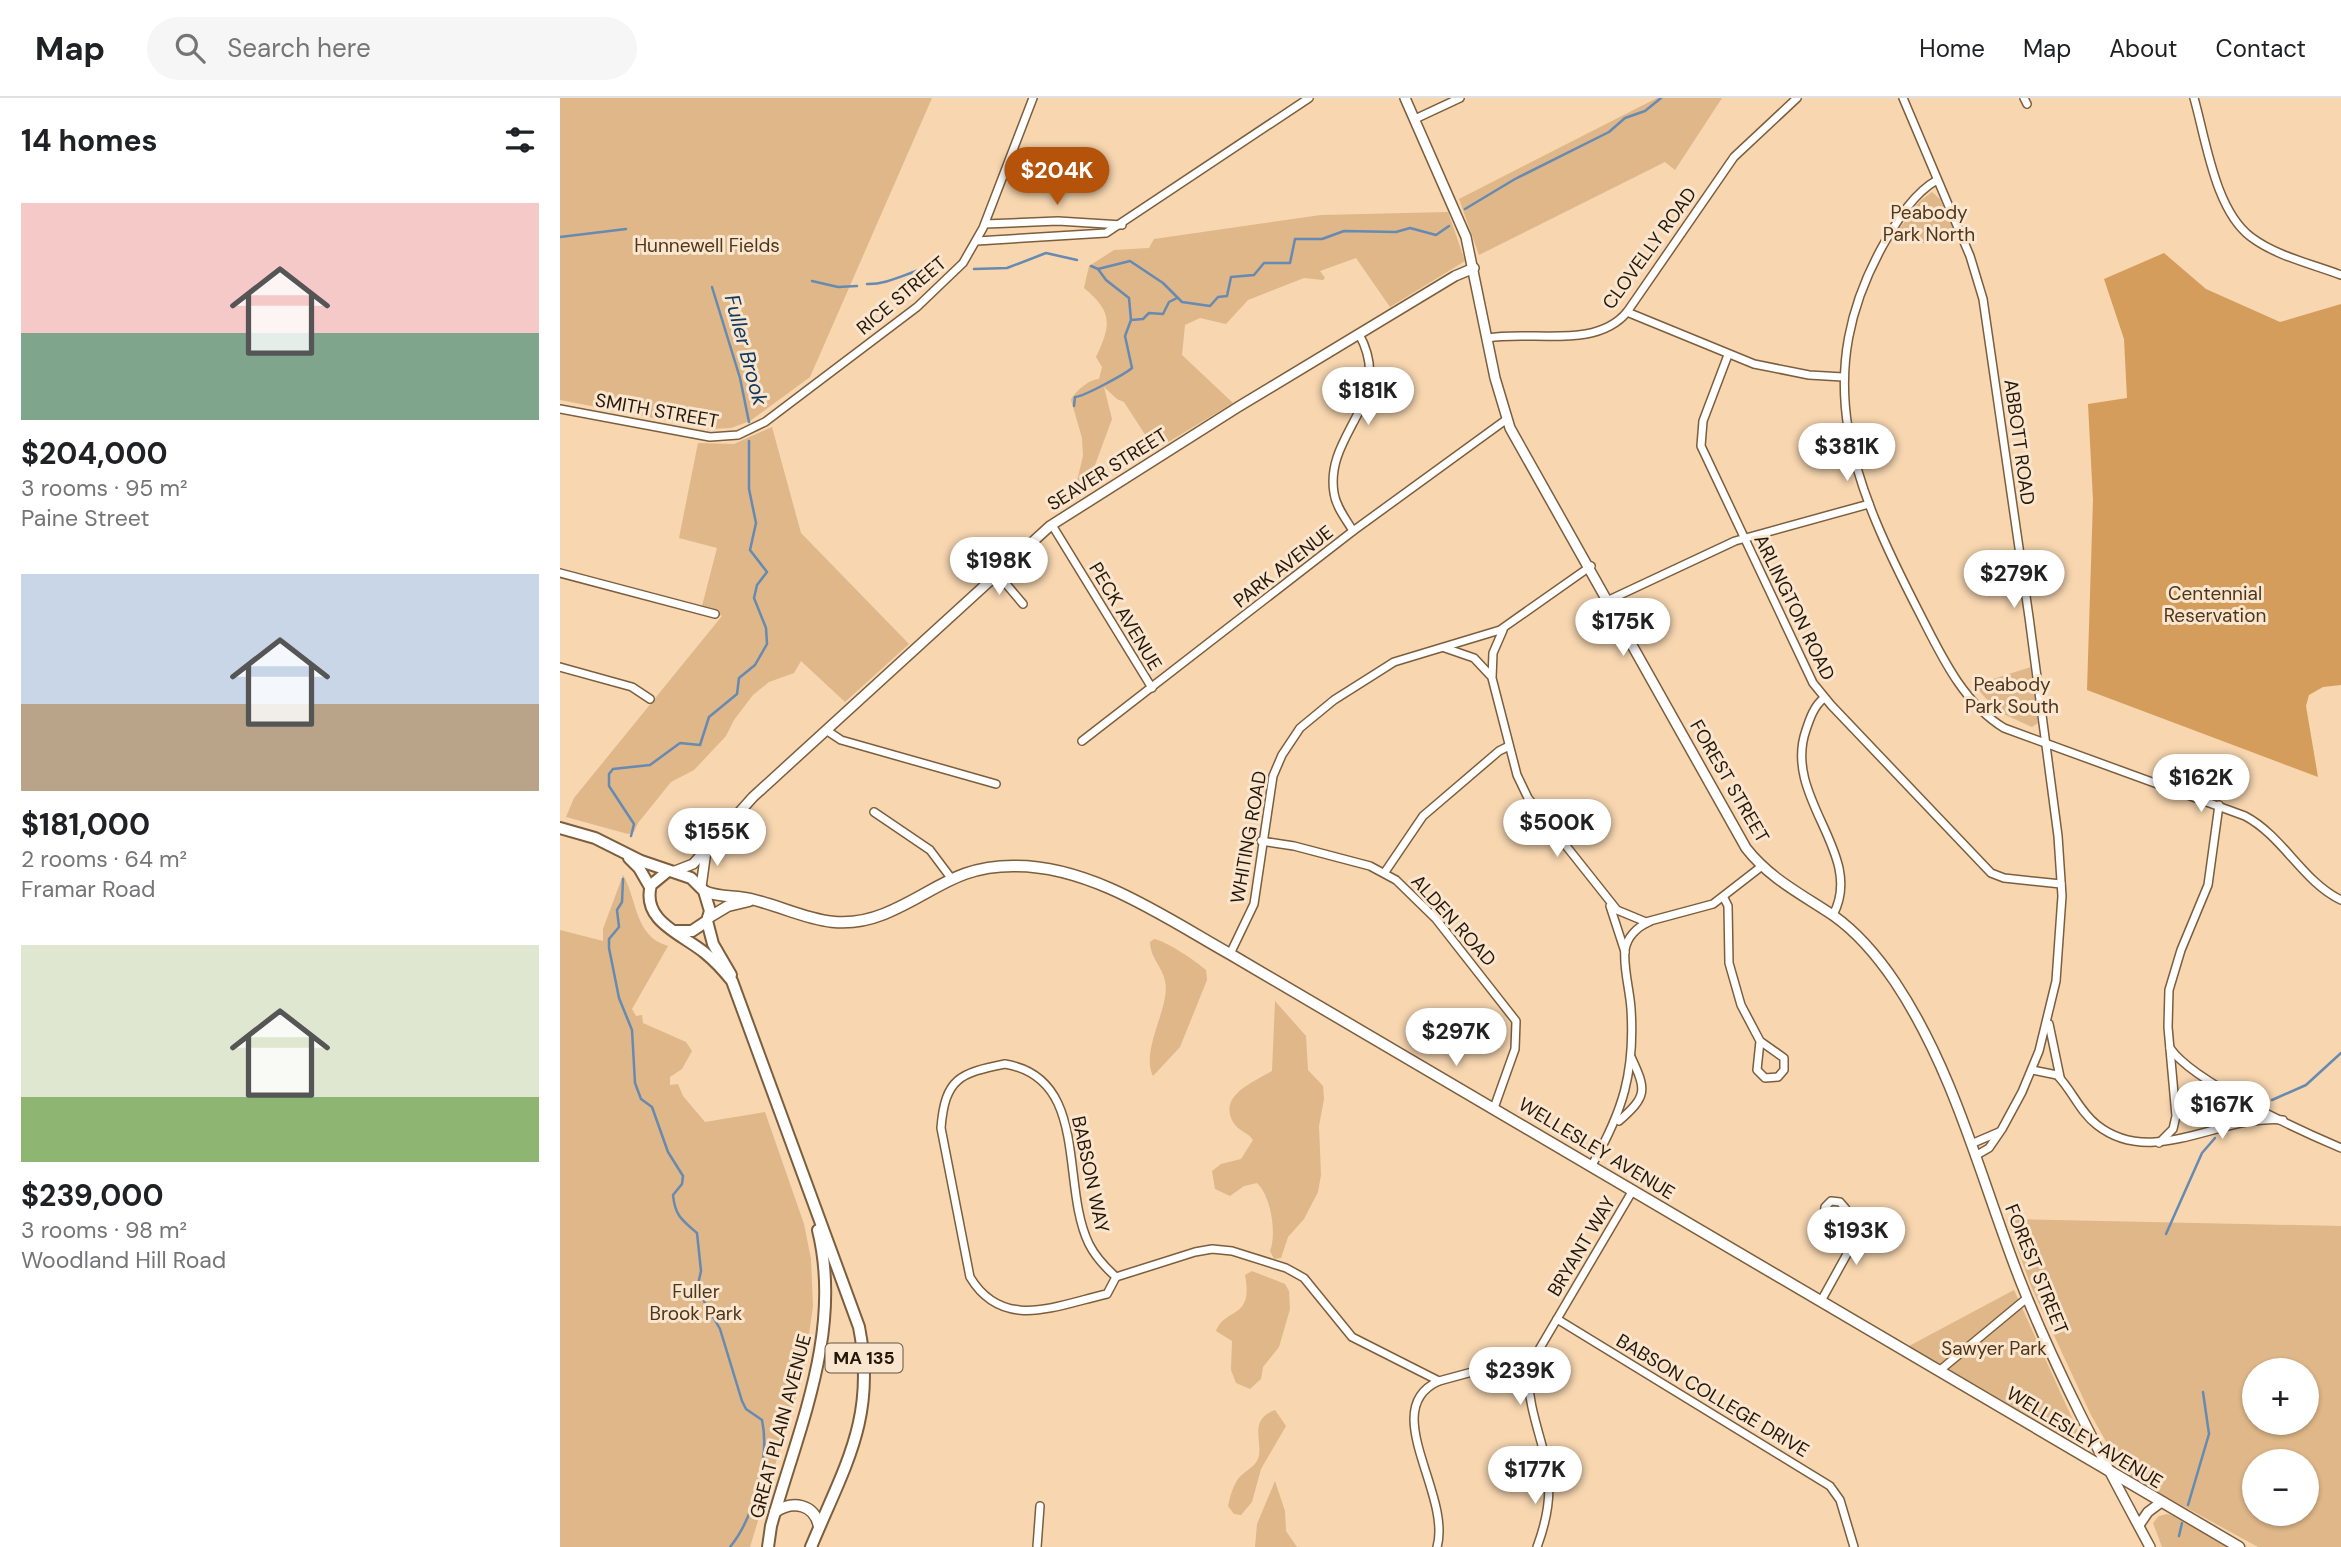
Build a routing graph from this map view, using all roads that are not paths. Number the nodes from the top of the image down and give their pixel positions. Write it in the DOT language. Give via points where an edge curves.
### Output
graph roads {
  1 [pos="1033,98"];
  2 [pos="1309,98"];
  3 [pos="1405,98"];
  4 [pos="1460,98"];
  5 [pos="1783,98"];
  6 [pos="1797,98"];
  7 [pos="1903,98"];
  8 [pos="2194,98"];
  9 [pos="1788,106"];
  10 [pos="1415,119"];
  11 [pos="1937,180"];
  12 [pos="985,224"];
  13 [pos="1122,225"];
  14 [pos="977,241"];
  15 [pos="1474,268"];
  16 [pos="2341,275"];
  17 [pos="1627,312"];
  18 [pos="1359,334"];
  19 [pos="1488,338"];
  20 [pos="1728,355"];
  21 [pos="1843,377"];
  22 [pos="560,409"];
  23 [pos="1507,419"];
  24 [pos="749,431"];
  25 [pos="1869,504"];
  26 [pos="1052,525"];
  27 [pos="1353,531"];
  28 [pos="1744,538"];
  29 [pos="1591,566"];
  30 [pos="996,572"];
  31 [pos="560,573"];
  32 [pos="1609,600"];
  33 [pos="1023,604"];
  34 [pos="715,614"];
  35 [pos="1506,627"];
  36 [pos="1440,647"];
  37 [pos="560,667"];
  38 [pos="1492,678"];
  39 [pos="1152,688"];
  40 [pos="1824,698"];
  41 [pos="650,699"];
  42 [pos="825,730"];
  43 [pos="1082,741"];
  44 [pos="2045,745"];
  45 [pos="1508,746"];
  46 [pos="996,784"];
  47 [pos="2219,805"];
  48 [pos="874,812"];
  49 [pos="560,828"];
  50 [pos="1261,841"];
  51 [pos="709,844"];
  52 [pos="622,852"];
  53 [pos="1762,866"];
  54 [pos="672,871"];
  55 [pos="1385,872"];
  56 [pos="951,878"];
  57 [pos="2061,884"];
  58 [pos="650,887"];
  59 [pos="703,889"];
  60 [pos="1724,898"];
  61 [pos="756,900"];
  62 [pos="1607,900"];
  63 [pos="2341,900"];
  64 [pos="1833,915"];
  65 [pos="708,919"];
  66 [pos="1649,922"];
  67 [pos="674,931"];
  68 [pos="1625,952"];
  69 [pos="1230,954"];
  70 [pos="732,981"];
  71 [pos="2050,1012"];
  72 [pos="1760,1041"];
  73 [pos="2170,1048"];
  74 [pos="1631,1057"];
  75 [pos="2032,1070"];
  76 [pos="2060,1078"];
  77 [pos="1494,1108"];
  78 [pos="2283,1120"];
  79 [pos="1615,1123"];
  80 [pos="2002,1129"];
  81 [pos="2159,1143"];
  82 [pos="1971,1144"];
  83 [pos="2341,1148"];
  84 [pos="1975,1156"];
  85 [pos="1592,1165"];
  86 [pos="808,1190"];
  87 [pos="1633,1190"];
  88 [pos="1840,1228"];
  89 [pos="1116,1277"];
  90 [pos="2027,1298"];
  91 [pos="1821,1301"];
  92 [pos="1557,1319"];
  93 [pos="1535,1355"];
  94 [pos="1939,1371"];
  95 [pos="1439,1381"];
  96 [pos="2107,1470"];
  97 [pos="2160,1503"];
  98 [pos="1040,1506"];
  99 [pos="775,1513"];
  100 [pos="2138,1525"];
  101 [pos="820,1527"];
  102 [pos="766,1547"];
  103 [pos="811,1547"];
  104 [pos="1037,1547"];
  105 [pos="1437,1547"];
  106 [pos="1537,1547"];
  107 [pos="1854,1547"];
  108 [pos="2150,1547"];
  109 [pos="2239,1547"];
  1 -- 12 [label="street, RICE STREET"];
  2 -- 13 [label="street"];
  3 -- 10 [label="street, FOREST STREET"];
  4 -- 10 [label="street"];
  5 -- 9 [label="street"];
  6 -- 9 [label="street, CLOVELLY ROAD"];
  7 -- 11 [label="street, ABBOTT ROAD"];
  8 -- 16 [label="street" via="2223,198 2236,223 2265,245"];
  9 -- 17 [label="street, CLOVELLY ROAD" via="1730,162"];
  10 -- 15 [label="street, FOREST STREET" via="1464,230"];
  11 -- 21 [label="street" via="1904,212 1866,278 1847,336"];
  11 -- 44 [label="street, ABBOTT ROAD" via="1973,264 1985,310"];
  12 -- 13 [label="street" via="1058,221"];
  12 -- 14 [label="street, RICE STREET"];
  13 -- 14 [label="street" via="1094,236"];
  14 -- 24 [label="street, RICE STREET" via="958,269 916,307"];
  15 -- 18 [label="street, SEAVER STREET"];
  15 -- 19 [label="street, FOREST STREET"];
  17 -- 19 [label="street, CLOVELLY ROAD" via="1612,325 1592,332"];
  17 -- 20 [label="street"];
  18 -- 26 [label="street, SEAVER STREET"];
  18 -- 27 [label="street" via="1368,360 1369,389 1342,447 1334,480 1338,504"];
  19 -- 23 [label="street, FOREST STREET"];
  20 -- 21 [label="street" via="1789,372"];
  20 -- 28 [label="street, ARLINGTON ROAD" via="1700,440"];
  21 -- 25 [label="street" via="1849,438"];
  22 -- 24 [label="street, SMITH STREET" via="710,437"];
  23 -- 27 [label="street, PARK AVENUE"];
  23 -- 29 [label="street, FOREST STREET"];
  25 -- 28 [label="street"];
  25 -- 44 [label="street" via="1926,626 1969,697 2004,728"];
  26 -- 30 [label="street, SEAVER STREET"];
  26 -- 39 [label="street, PECK AVENUE"];
  27 -- 39 [label="street, PARK AVENUE"];
  28 -- 32 [label="street"];
  28 -- 40 [label="street, ARLINGTON ROAD" via="1809,676"];
  29 -- 32 [label="street, FOREST STREET"];
  29 -- 35 [label="street, WHITING ROAD"];
  30 -- 33 [label="street"];
  30 -- 42 [label="street, SEAVER STREET"];
  31 -- 34 [label="street"];
  32 -- 53 [label="street, FOREST STREET" via="1738,835"];
  35 -- 36 [label="street, WHITING ROAD"];
  35 -- 38 [label="street" via="1493,653"];
  36 -- 38 [label="street" via="1474,658"];
  36 -- 50 [label="street, WHITING ROAD" via="1387,666 1300,728 1275,768"];
  37 -- 41 [label="street" via="632,687"];
  38 -- 45 [label="street"];
  39 -- 43 [label="street, PARK AVENUE"];
  40 -- 57 [label="street, ARLINGTON ROAD" via="1991,873"];
  40 -- 64 [label="street" via="1808,723 1800,762 1804,784 1839,869 1840,893"];
  42 -- 46 [label="street" via="841,740"];
  42 -- 51 [label="street, SEAVER STREET"];
  44 -- 47 [label="street"];
  44 -- 57 [label="street, ABBOTT ROAD"];
  45 -- 55 [label="street" via="1423,816"];
  45 -- 62 [label="street" via="1528,798"];
  47 -- 63 [label="street" via="2256,822"];
  47 -- 73 [label="street" via="2208,885 2171,982"];
  48 -- 56 [label="street" via="930,850"];
  49 -- 52 [label="main road, MA 135"];
  50 -- 55 [label="street"];
  50 -- 69 [label="street, WHITING ROAD" via="1252,910"];
  51 -- 54 [label="street, SEAVER STREET" via="693,864"];
  51 -- 59 [label="street, SEAVER STREET" via="702,864"];
  52 -- 54 [label="main road, MA 135"];
  52 -- 58 [label="main road, MA 135"];
  53 -- 60 [label="street"];
  53 -- 64 [label="street, FOREST STREET"];
  54 -- 58 [label="main road" via="657,877"];
  54 -- 59 [label="main road, MA 135"];
  55 -- 77 [label="street, ALDEN ROAD" via="1430,912 1516,1021 1517,1042"];
  56 -- 61 [label="main road, WELLESLEY AVENUE" via="893,910 856,922 809,919"];
  56 -- 69 [label="main road, WELLESLEY AVENUE" via="1004,866 1059,872 1104,888"];
  57 -- 71 [label="street, ABBOTT ROAD" via="2059,955"];
  58 -- 67 [label="main road, MA 135" via="651,909"];
  59 -- 61 [label="main road, WELLESLEY AVENUE"];
  59 -- 65 [label="main road, MA 135"];
  60 -- 66 [label="street"];
  60 -- 72 [label="street" via="1732,979"];
  61 -- 65 [label="main road" via="735,904"];
  62 -- 66 [label="street" via="1623,915"];
  62 -- 68 [label="street"];
  64 -- 82 [label="street, FOREST STREET" via="1869,948 1906,999 1938,1060"];
  65 -- 67 [label="main road" via="692,931"];
  65 -- 70 [label="main road, GREAT PLAIN AVENUE / MA 135" via="713,944 726,961"];
  66 -- 68 [label="street" via="1634,932"];
  67 -- 70 [label="main road, GREAT PLAIN AVENUE / MA 135"];
  68 -- 74 [label="street"];
  69 -- 77 [label="main road, WELLESLEY AVENUE"];
  70 -- 86 [label="main road, GREAT PLAIN AVENUE / MA 135"];
  71 -- 75 [label="street, ABBOTT ROAD"];
  71 -- 76 [label="street" via="2050,1037"];
  72 -- 72 [label="street" via="1784,1058 1785,1068 1778,1077 1765,1078 1757,1070"];
  73 -- 78 [label="street" via="2203,1077"];
  73 -- 81 [label="street" via="2176,1116 2173,1129"];
  74 -- 79 [label="street"];
  74 -- 79 [label="street" via="1643,1092 1634,1108"];
  75 -- 76 [label="street"];
  75 -- 80 [label="street, ABBOTT ROAD"];
  76 -- 81 [label="street" via="2078,1105 2103,1129 2130,1142"];
  77 -- 85 [label="main road, WELLESLEY AVENUE"];
  78 -- 81 [label="street" via="2242,1121"];
  78 -- 83 [label="street"];
  79 -- 85 [label="street"];
  80 -- 82 [label="street"];
  80 -- 84 [label="street, ABBOTT ROAD" via="1989,1148"];
  82 -- 84 [label="street, FOREST STREET"];
  84 -- 90 [label="street, FOREST STREET"];
  85 -- 87 [label="main road, WELLESLEY AVENUE"];
  86 -- 99 [label="main road, GREAT PLAIN AVENUE / MA 135" via="825,1266 824,1336"];
  86 -- 101 [label="main road, GREAT PLAIN AVENUE / MA 135" via="855,1312 864,1369 857,1438"];
  87 -- 91 [label="main road, WELLESLEY AVENUE"];
  87 -- 92 [label="street, BRYANT WAY"];
  88 -- 91 [label="street" via="1847,1254"];
  89 -- 89 [label="street, BABSON WAY" via="1088,1244 1073,1184 1066,1122 1049,1086 1021,1067 1005,1064 965,1073 953,1083 942,1108 941,1128 970,1277 979,1292 1004,1308 1023,1312 1107,1294"];
  89 -- 95 [label="street" via="1212,1249 1276,1265 1304,1278 1352,1337"];
  90 -- 94 [label="street"];
  90 -- 96 [label="street, FOREST STREET"];
  91 -- 94 [label="main road, WELLESLEY AVENUE"];
  92 -- 93 [label="street"];
  92 -- 107 [label="street, BABSON COLLEGE DRIVE" via="1830,1486 1843,1508"];
  93 -- 95 [label="street"];
  93 -- 106 [label="street" via="1528,1383 1551,1487"];
  94 -- 96 [label="main road, WELLESLEY AVENUE"];
  95 -- 105 [label="street" via="1420,1392 1412,1415 1441,1527"];
  96 -- 97 [label="main road, WELLESLEY AVENUE"];
  96 -- 100 [label="street, FOREST STREET"];
  97 -- 100 [label="street"];
  97 -- 109 [label="main road, WELLESLEY AVENUE"];
  98 -- 104 [label="street"];
  99 -- 101 [label="main road" via="800,1505 815,1515"];
  99 -- 102 [label="main road, GREAT PLAIN AVENUE / MA 135"];
  100 -- 108 [label="street, FOREST STREET"];
  101 -- 103 [label="main road, GREAT PLAIN AVENUE / MA 135"];
}
